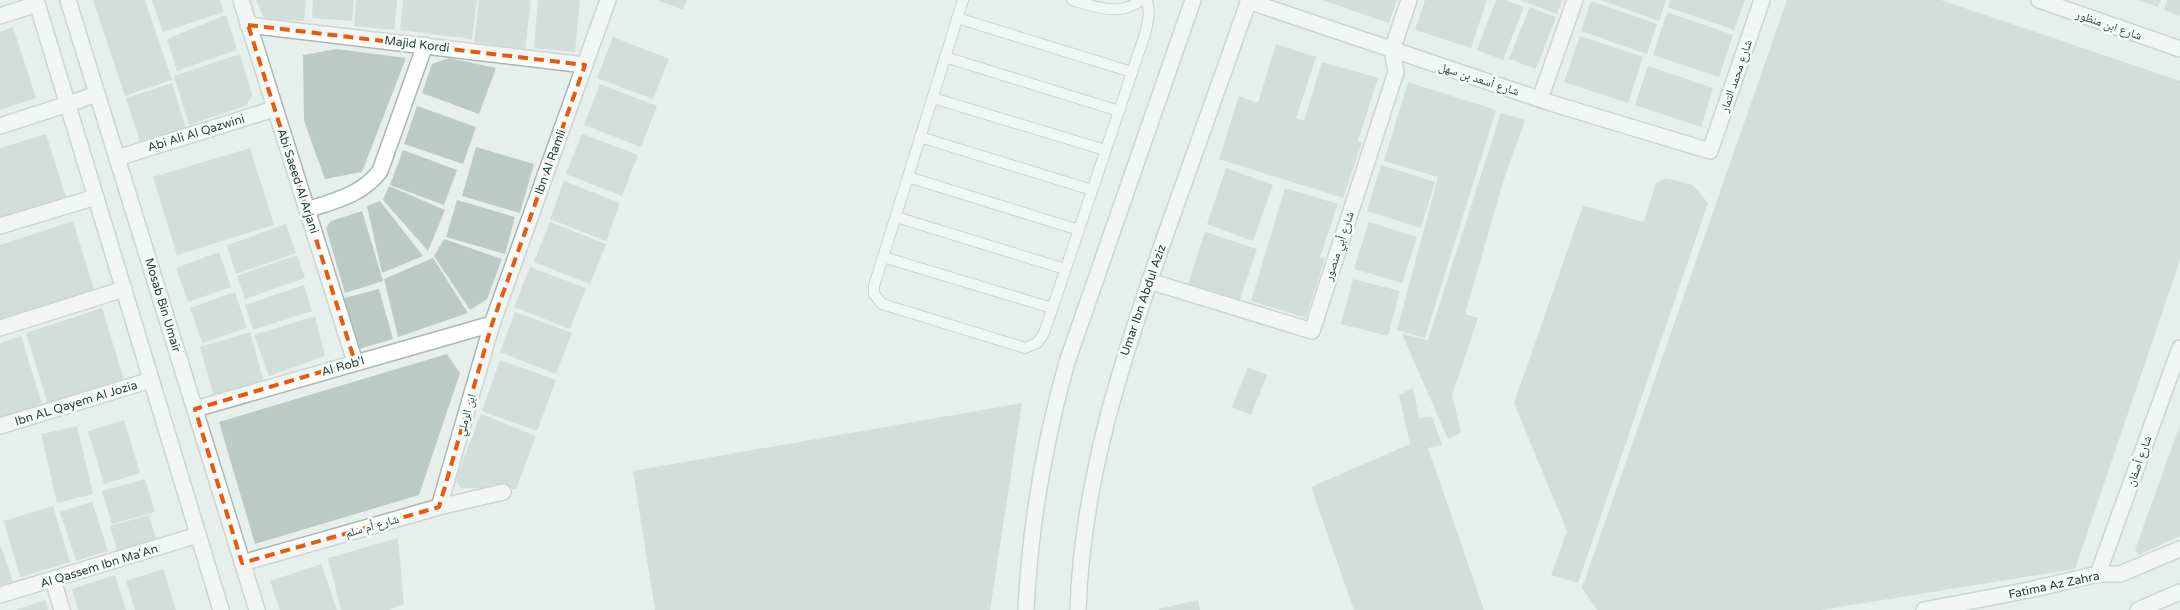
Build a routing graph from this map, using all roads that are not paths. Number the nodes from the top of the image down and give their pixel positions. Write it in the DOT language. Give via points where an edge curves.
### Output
graph roads {
  1 [pos="68,0"];
  2 [pos="241,0"];
  3 [pos="608,0"];
  4 [pos="963,0"];
  5 [pos="1072,0"];
  6 [pos="1141,0"];
  7 [pos="1147,0"];
  8 [pos="1193,0"];
  9 [pos="1409,0"];
  10 [pos="1574,0"];
  11 [pos="1762,0"];
  12 [pos="2039,0"];
  13 [pos="1248,1"];
  14 [pos="37,2"];
  15 [pos="0,16"];
  16 [pos="957,18"];
  17 [pos="248,25"];
  18 [pos="425,45"];
  19 [pos="2180,49"];
  20 [pos="1392,50"];
  21 [pos="945,57"];
  22 [pos="585,64"];
  23 [pos="1132,72"];
  24 [pos="97,94"];
  25 [pos="933,98"];
  26 [pos="1540,98"];
  27 [pos="68,104"];
  28 [pos="274,109"];
  29 [pos="1119,111"];
  30 [pos="0,126"];
  31 [pos="920,137"];
  32 [pos="1106,150"];
  33 [pos="1710,152"];
  34 [pos="117,158"];
  35 [pos="908,177"];
  36 [pos="1092,190"];
  37 [pos="96,197"];
  38 [pos="307,210"];
  39 [pos="896,217"];
  40 [pos="0,226"];
  41 [pos="1079,230"];
  42 [pos="883,257"];
  43 [pos="1065,269"];
  44 [pos="1150,281"];
  45 [pos="124,289"];
  46 [pos="1052,308"];
  47 [pos="492,324"];
  48 [pos="0,328"];
  49 [pos="2180,348"];
  50 [pos="355,362"];
  51 [pos="2176,371"];
  52 [pos="151,380"];
  53 [pos="194,409"];
  54 [pos="0,426"];
  55 [pos="503,492"];
  56 [pos="439,507"];
  57 [pos="198,535"];
  58 [pos="2180,549"];
  59 [pos="242,563"];
  60 [pos="2098,574"];
  61 [pos="53,580"];
  62 [pos="2180,592"];
  63 [pos="0,595"];
  64 [pos="1079,608"];
  65 [pos="62,610"];
  66 [pos="221,610"];
  67 [pos="257,610"];
  68 [pos="1026,610"];
  69 [pos="1924,610"];
  70 [pos="2138,610"];
  1 -- 24 [label="street, Mosab Bin Umair"];
  2 -- 17 [label="street, Abi Saeed Al Arjani"];
  3 -- 22 [label="street, Ibn Al Ramli"];
  4 -- 16 [label="lane"];
  5 -- 6 [label="lane" via="1114,10 1132,6"];
  7 -- 23 [label="lane" via="1148,22"];
  8 -- 68 [label="street" via="1055,403 1038,486"];
  9 -- 20 [label="street, شارع أبي منصور"];
  10 -- 26 [label="street"];
  11 -- 33 [label="street, شارع محمد التمار"];
  12 -- 19 [label="street, شارع ابن منظور"];
  13 -- 20 [label="street, شارع أسعد بن سهل"];
  13 -- 44 [label="street, Umar Ibn Abdul Aziz"];
  14 -- 15 [label="street"];
  14 -- 27 [label="street"];
  16 -- 21 [label="lane"];
  16 -- 23 [label="lane"];
  17 -- 18 [label="street, Majid Kordi"];
  17 -- 28 [label="street, Abi Saeed Al Arjani"];
  18 -- 22 [label="street, Majid Kordi"];
  18 -- 38 [label="street" via="374,180 357,192"];
  20 -- 26 [label="street, شارع أسعد بن سهل"];
  20 -- 44 [label="street, شارع أبي منصور" via="1396,72 1312,330"];
  21 -- 25 [label="lane"];
  21 -- 29 [label="lane"];
  22 -- 47 [label="street, Ibn Al Ramli"];
  23 -- 29 [label="lane"];
  24 -- 27 [label="street"];
  24 -- 34 [label="street, Mosab Bin Umair"];
  25 -- 31 [label="lane"];
  25 -- 32 [label="lane"];
  26 -- 33 [label="street, شارع أسعد بن سهل"];
  27 -- 30 [label="street"];
  27 -- 37 [label="street"];
  28 -- 34 [label="street, Abi Ali Al Qazwini"];
  28 -- 38 [label="street, Abi Saeed Al Arjani"];
  29 -- 32 [label="lane"];
  31 -- 35 [label="lane"];
  31 -- 36 [label="lane"];
  32 -- 36 [label="lane"];
  34 -- 53 [label="street, Mosab Bin Umair"];
  35 -- 39 [label="lane"];
  35 -- 41 [label="lane"];
  36 -- 41 [label="lane"];
  37 -- 40 [label="street"];
  37 -- 45 [label="street"];
  38 -- 50 [label="street, Abi Saeed Al Arjani"];
  39 -- 42 [label="lane"];
  39 -- 43 [label="lane"];
  41 -- 43 [label="lane"];
  42 -- 46 [label="lane"];
  42 -- 46 [label="lane" via="873,290 878,302 1019,347 1031,346 1041,339"];
  43 -- 46 [label="lane"];
  44 -- 64 [label="street, Umar Ibn Abdul Aziz" via="1121,366 1100,445 1086,524"];
  45 -- 48 [label="street"];
  45 -- 52 [label="street"];
  47 -- 50 [label="street, Al Rob'I"];
  47 -- 56 [label="street, ابن الرملي"];
  49 -- 51 [label="street, شارع أصفان"];
  50 -- 53 [label="street, Al Rob'I"];
  51 -- 60 [label="street, شارع أصفان"];
  52 -- 54 [label="street, Ibn AL Qayem Al Jozia"];
  52 -- 57 [label="street"];
  53 -- 59 [label="street, Mosab Bin Umair"];
  55 -- 56 [label="street, شارع أم سلم"];
  56 -- 59 [label="street, شارع أم سلم"];
  57 -- 61 [label="street, Al Qassem Ibn Ma'An"];
  57 -- 66 [label="street"];
  58 -- 60 [label="street, Fatima Az Zahra" via="2120,574"];
  59 -- 67 [label="street, Mosab Bin Umair"];
  60 -- 69 [label="street, Fatima Az Zahra"];
  61 -- 63 [label="street, Al Qassem Ibn Ma'An"];
  61 -- 65 [label="street"];
  62 -- 70 [label="street"];
}
